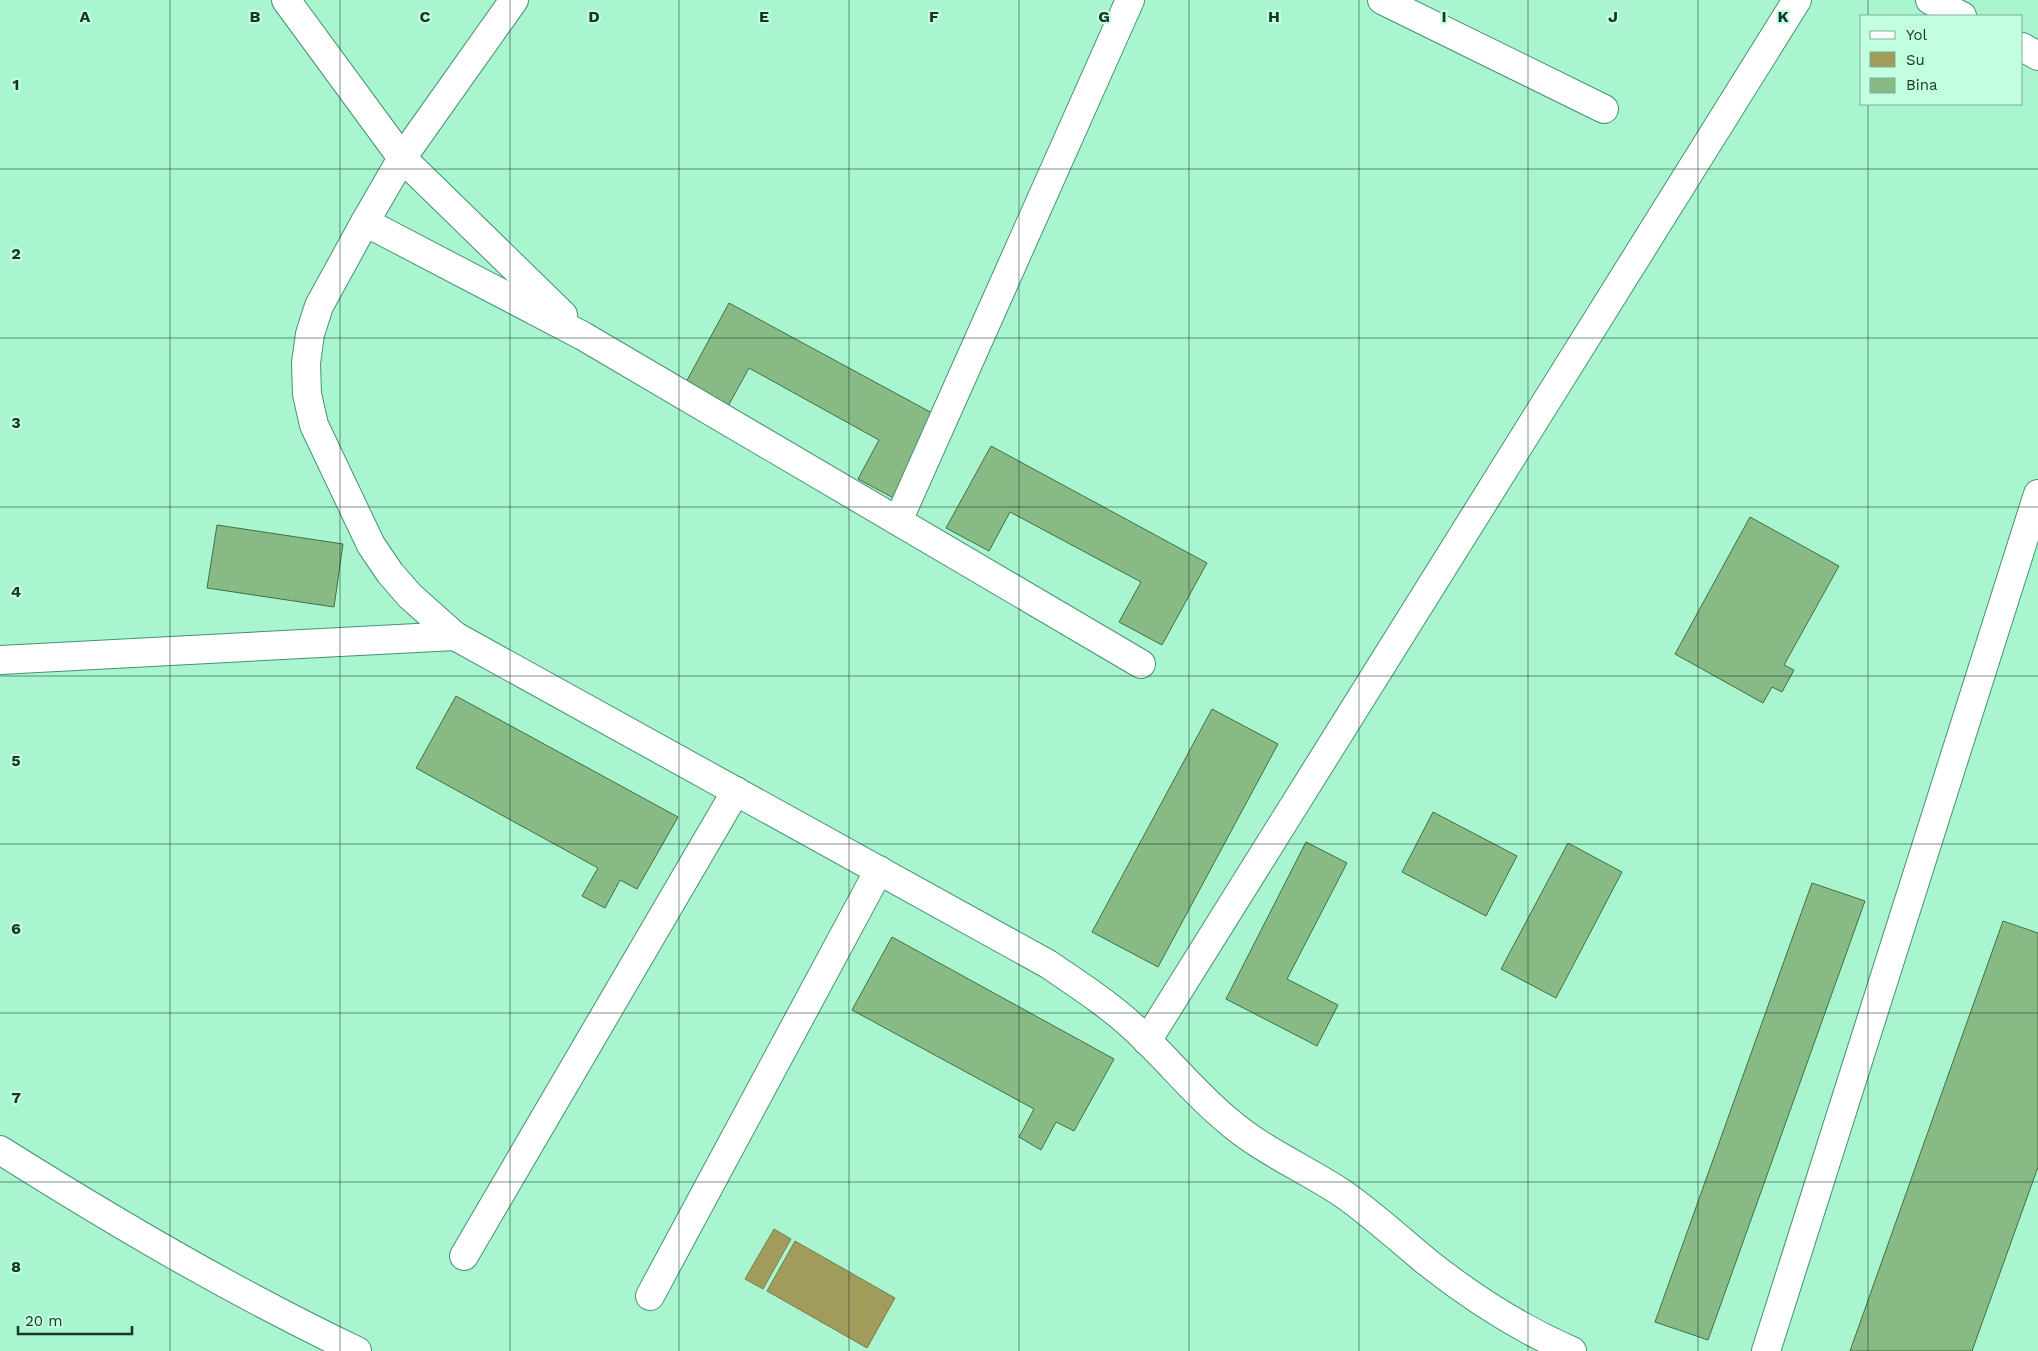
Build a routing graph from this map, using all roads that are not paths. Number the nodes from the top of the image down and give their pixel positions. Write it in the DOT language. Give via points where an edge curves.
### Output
graph roads {
  1 [pos="286,0"];
  2 [pos="514,0"];
  3 [pos="1130,0"];
  4 [pos="1382,0"];
  5 [pos="1797,0"];
  6 [pos="1930,0"];
  7 [pos="1960,15"];
  8 [pos="2023,48"];
  9 [pos="2038,56"];
  10 [pos="1604,109"];
  11 [pos="402,158"];
  12 [pos="365,222"];
  13 [pos="583,336"];
  14 [pos="2038,494"];
  15 [pos="898,521"];
  16 [pos="455,636"];
  17 [pos="0,660"];
  18 [pos="1141,664"];
  19 [pos="736,791"];
  20 [pos="879,870"];
  21 [pos="1147,1041"];
  22 [pos="0,1150"];
  23 [pos="464,1256"];
  24 [pos="650,1296"];
  25 [pos="357,1351"];
  26 [pos="1572,1351"];
  27 [pos="1766,1351"];
  1 -- 11 [label="street"];
  2 -- 11 [label="street"];
  3 -- 15 [label="street"];
  4 -- 10 [label="street"];
  5 -- 21 [label="street"];
  6 -- 7 [label="street"];
  8 -- 9 [label="street"];
  11 -- 12 [label="street"];
  11 -- 13 [label="street"];
  12 -- 13 [label="street"];
  12 -- 16 [label="street" via="319,306 310,334 306,363 307,394 317,432 372,545 410,596"];
  13 -- 15 [label="street"];
  14 -- 27 [label="street"];
  15 -- 18 [label="street"];
  16 -- 17 [label="street"];
  16 -- 19 [label="street"];
  19 -- 20 [label="street"];
  19 -- 23 [label="street"];
  20 -- 21 [label="street" via="1048,964 1091,993"];
  20 -- 24 [label="street"];
  21 -- 26 [label="street" via="1200,1097 1229,1122 1342,1194 1471,1294"];
  22 -- 25 [label="street" via="194,1267"];
}
